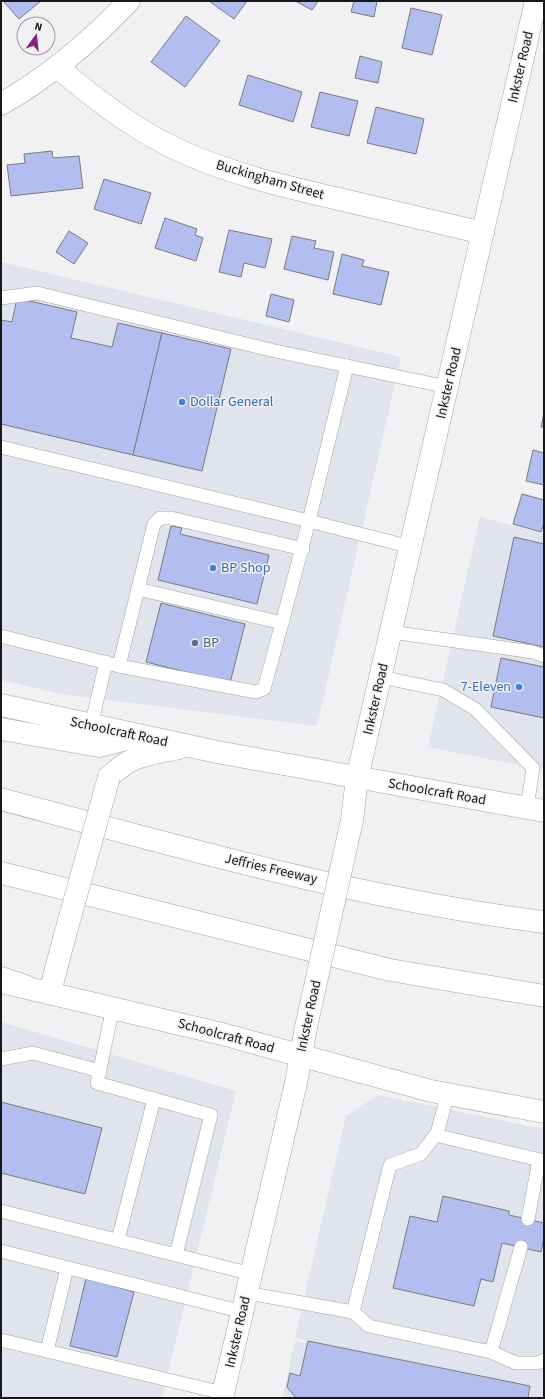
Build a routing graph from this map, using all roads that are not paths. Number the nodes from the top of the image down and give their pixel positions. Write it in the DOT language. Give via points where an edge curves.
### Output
graph roads {
  1 [pos="129,1"];
  2 [pos="536,1"];
  3 [pos="57,67"];
  4 [pos="1,104"];
  5 [pos="483,233"];
  6 [pos="1,298"];
  7 [pos="347,366"];
  8 [pos="448,387"];
  9 [pos="1,447"];
  10 [pos="309,521"];
  11 [pos="411,547"];
  12 [pos="303,549"];
  13 [pos="138,589"];
  14 [pos="282,623"];
  15 [pos="391,632"];
  16 [pos="1,636"];
  17 [pos="544,656"];
  18 [pos="106,662"];
  19 [pos="119,666"];
  20 [pos="381,678"];
  21 [pos="1,705"];
  22 [pos="91,726"];
  23 [pos="1,729"];
  24 [pos="138,736"];
  25 [pos="186,746"];
  26 [pos="358,778"];
  27 [pos="1,799"];
  28 [pos="536,809"];
  29 [pos="1,873"];
  30 [pos="544,922"];
  31 [pos="1,978"];
  32 [pos="1,982"];
  33 [pos="25,986"];
  34 [pos="50,992"];
  35 [pos="544,996"];
  36 [pos="113,1007"];
  37 [pos="300,1056"];
  38 [pos="1,1058"];
  39 [pos="100,1071"];
  40 [pos="448,1094"];
  41 [pos="154,1099"];
  42 [pos="544,1112"];
  43 [pos="435,1135"];
  44 [pos="542,1160"];
  45 [pos="1,1211"];
  46 [pos="528,1219"];
  47 [pos="118,1240"];
  48 [pos="521,1247"];
  49 [pos="1,1251"];
  50 [pos="176,1255"];
  51 [pos="67,1268"];
  52 [pos="247,1293"];
  53 [pos="353,1312"];
  54 [pos="1,1340"];
  55 [pos="47,1351"];
  56 [pos="491,1352"];
  57 [pos="544,1360"];
  58 [pos="223,1395"];
  1 -- 3 [label="main road" via="105,26"];
  2 -- 5 [label="main road, Inkster Road"];
  3 -- 4 [label="main road" via="31,87"];
  3 -- 5 [label="main road, Buckingham Street" via="134,126 174,148 215,166 269,183"];
  5 -- 8 [label="main road, Inkster Road"];
  6 -- 7 [label="lane" via="37,293"];
  7 -- 8 [label="lane"];
  7 -- 10 [label="lane"];
  8 -- 11 [label="main road, Inkster Road"];
  9 -- 10 [label="lane"];
  10 -- 11 [label="lane"];
  10 -- 12 [label="lane"];
  11 -- 15 [label="main road, Inkster Road"];
  12 -- 13 [label="lane" via="171,518 160,518 154,524"];
  12 -- 14 [label="lane"];
  13 -- 14 [label="lane"];
  13 -- 19 [label="lane"];
  14 -- 19 [label="lane" via="264,689 256,692"];
  15 -- 17 [label="lane" via="533,652"];
  15 -- 20 [label="main road, Inkster Road"];
  16 -- 18 [label="lane"];
  18 -- 19 [label="lane"];
  18 -- 22 [label="lane"];
  20 -- 26 [label="main road, Inkster Road"];
  20 -- 28 [label="lane" via="443,690 475,709 533,768"];
  21 -- 22 [label="main road, Schoolcraft Road"];
  22 -- 24 [label="main road, Schoolcraft Road"];
  23 -- 24 [label="main road" via="99,746"];
  24 -- 25 [label="main road, Schoolcraft Road"];
  25 -- 26 [label="main road, Schoolcraft Road"];
  25 -- 34 [label="main road, bridge" via="135,757 109,777"];
  26 -- 28 [label="main road, Schoolcraft Road"];
  26 -- 37 [label="main road, Inkster Road, bridge" via="352,820"];
  27 -- 30 [label="main road, Jeffries Freeway" via="239,862 430,904"];
  29 -- 35 [label="main road" via="390,970"];
  31 -- 33 [label="main road"];
  32 -- 33 [label="main road, Schoolcraft Road"];
  33 -- 34 [label="main road, Schoolcraft Road"];
  34 -- 36 [label="main road, Schoolcraft Road"];
  36 -- 37 [label="main road, Schoolcraft Road"];
  36 -- 39 [label="lane"];
  37 -- 40 [label="main road, Schoolcraft Road"];
  37 -- 52 [label="main road, Inkster Road"];
  38 -- 39 [label="lane" via="34,1053"];
  39 -- 41 [label="lane" via="97,1083"];
  40 -- 42 [label="main road, Schoolcraft Road"];
  40 -- 43 [label="lane"];
  41 -- 47 [label="lane"];
  41 -- 50 [label="lane" via="211,1115"];
  43 -- 44 [label="lane"];
  43 -- 53 [label="lane" via="421,1154 390,1165"];
  44 -- 46 [label="lane"];
  45 -- 47 [label="lane"];
  47 -- 50 [label="lane"];
  48 -- 56 [label="lane"];
  49 -- 51 [label="lane"];
  50 -- 52 [label="lane"];
  51 -- 52 [label="lane"];
  51 -- 55 [label="lane"];
  52 -- 53 [label="lane"];
  52 -- 58 [label="main road, Inkster Road"];
  53 -- 56 [label="lane" via="368,1326"];
  54 -- 55 [label="lane"];
  55 -- 58 [label="lane"];
  56 -- 57 [label="lane" via="516,1363 538,1363"];
}
